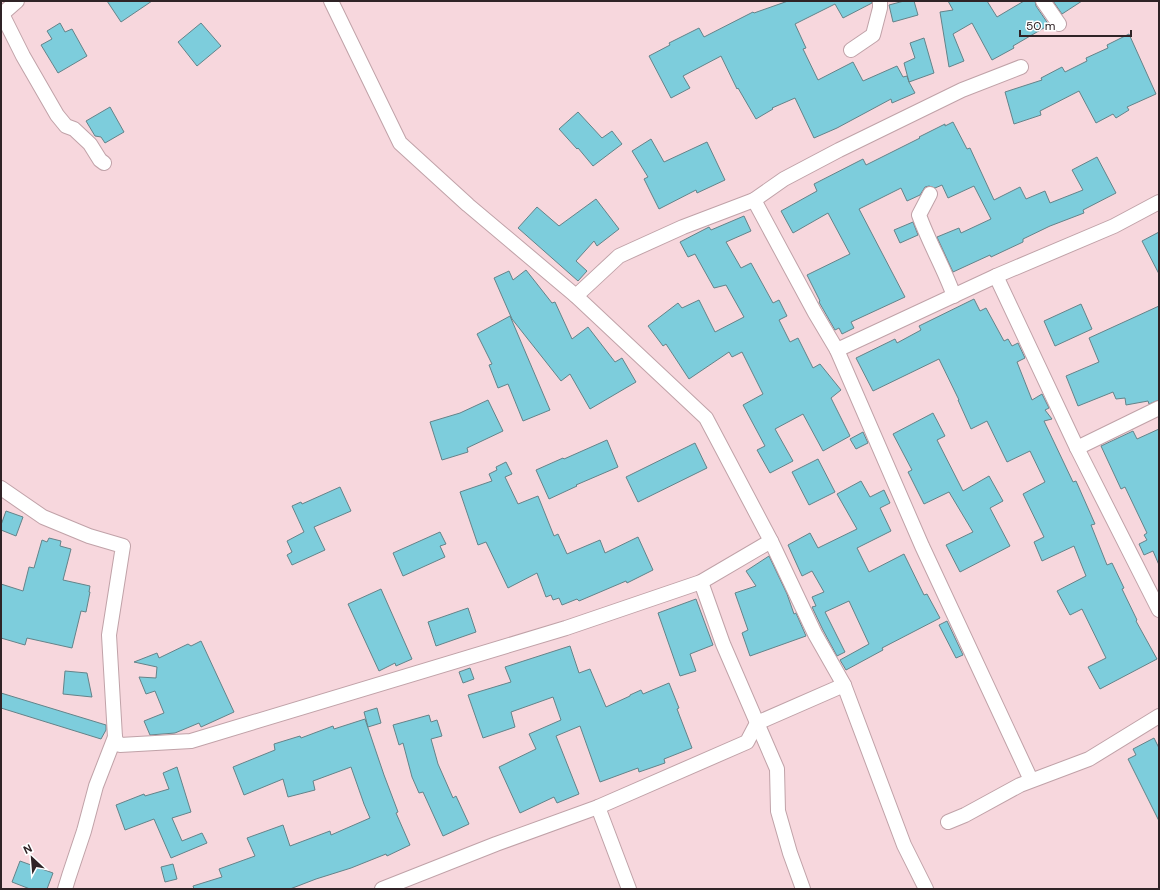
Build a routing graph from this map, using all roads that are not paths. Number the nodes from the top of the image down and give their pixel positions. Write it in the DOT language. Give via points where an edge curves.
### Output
graph roads {
  1 [pos="17,1"];
  2 [pos="331,1"];
  3 [pos="880,1"];
  4 [pos="1043,1"];
  5 [pos="1,14"];
  6 [pos="1059,24"];
  7 [pos="851,50"];
  8 [pos="1021,67"];
  9 [pos="104,162"];
  10 [pos="930,194"];
  11 [pos="754,200"];
  12 [pos="1159,202"];
  13 [pos="996,276"];
  14 [pos="576,296"];
  15 [pos="954,296"];
  16 [pos="837,350"];
  17 [pos="1159,408"];
  18 [pos="1077,448"];
  19 [pos="1,488"];
  20 [pos="771,541"];
  21 [pos="701,582"];
  22 [pos="1159,610"];
  23 [pos="844,685"];
  24 [pos="1159,716"];
  25 [pos="757,723"];
  26 [pos="115,738"];
  27 [pos="1031,780"];
  28 [pos="598,807"];
  29 [pos="948,822"];
  30 [pos="65,889"];
  31 [pos="382,889"];
  32 [pos="629,889"];
  33 [pos="803,889"];
  34 [pos="926,889"];
  1 -- 5 [label="street"];
  2 -- 14 [label="street" via="400,143 468,205"];
  3 -- 7 [label="street" via="873,35"];
  4 -- 6 [label="street"];
  5 -- 9 [label="street" via="58,115 66,126 74,129 90,144"];
  8 -- 11 [label="street" via="962,90 839,150 784,179"];
  10 -- 15 [label="street" via="919,215"];
  11 -- 14 [label="street" via="683,227 619,256"];
  11 -- 16 [label="street"];
  12 -- 13 [label="street" via="1114,226"];
  13 -- 15 [label="street"];
  13 -- 18 [label="street"];
  14 -- 20 [label="street" via="706,418"];
  15 -- 16 [label="street"];
  16 -- 27 [label="street" via="922,546"];
  17 -- 18 [label="street"];
  18 -- 22 [label="street"];
  19 -- 26 [label="street" via="43,517 122,546 108,635"];
  20 -- 21 [label="street"];
  20 -- 23 [label="street" via="815,634"];
  21 -- 25 [label="street" via="722,644"];
  21 -- 26 [label="street" via="566,628 191,742 120,745"];
  23 -- 25 [label="street"];
  23 -- 34 [label="street" via="904,845"];
  24 -- 27 [label="street" via="1089,759"];
  25 -- 28 [label="street" via="747,742"];
  25 -- 33 [label="street" via="777,769 778,811"];
  26 -- 30 [label="street" via="96,786"];
  27 -- 29 [label="street"];
  28 -- 31 [label="street"];
  28 -- 32 [label="street"];
}
